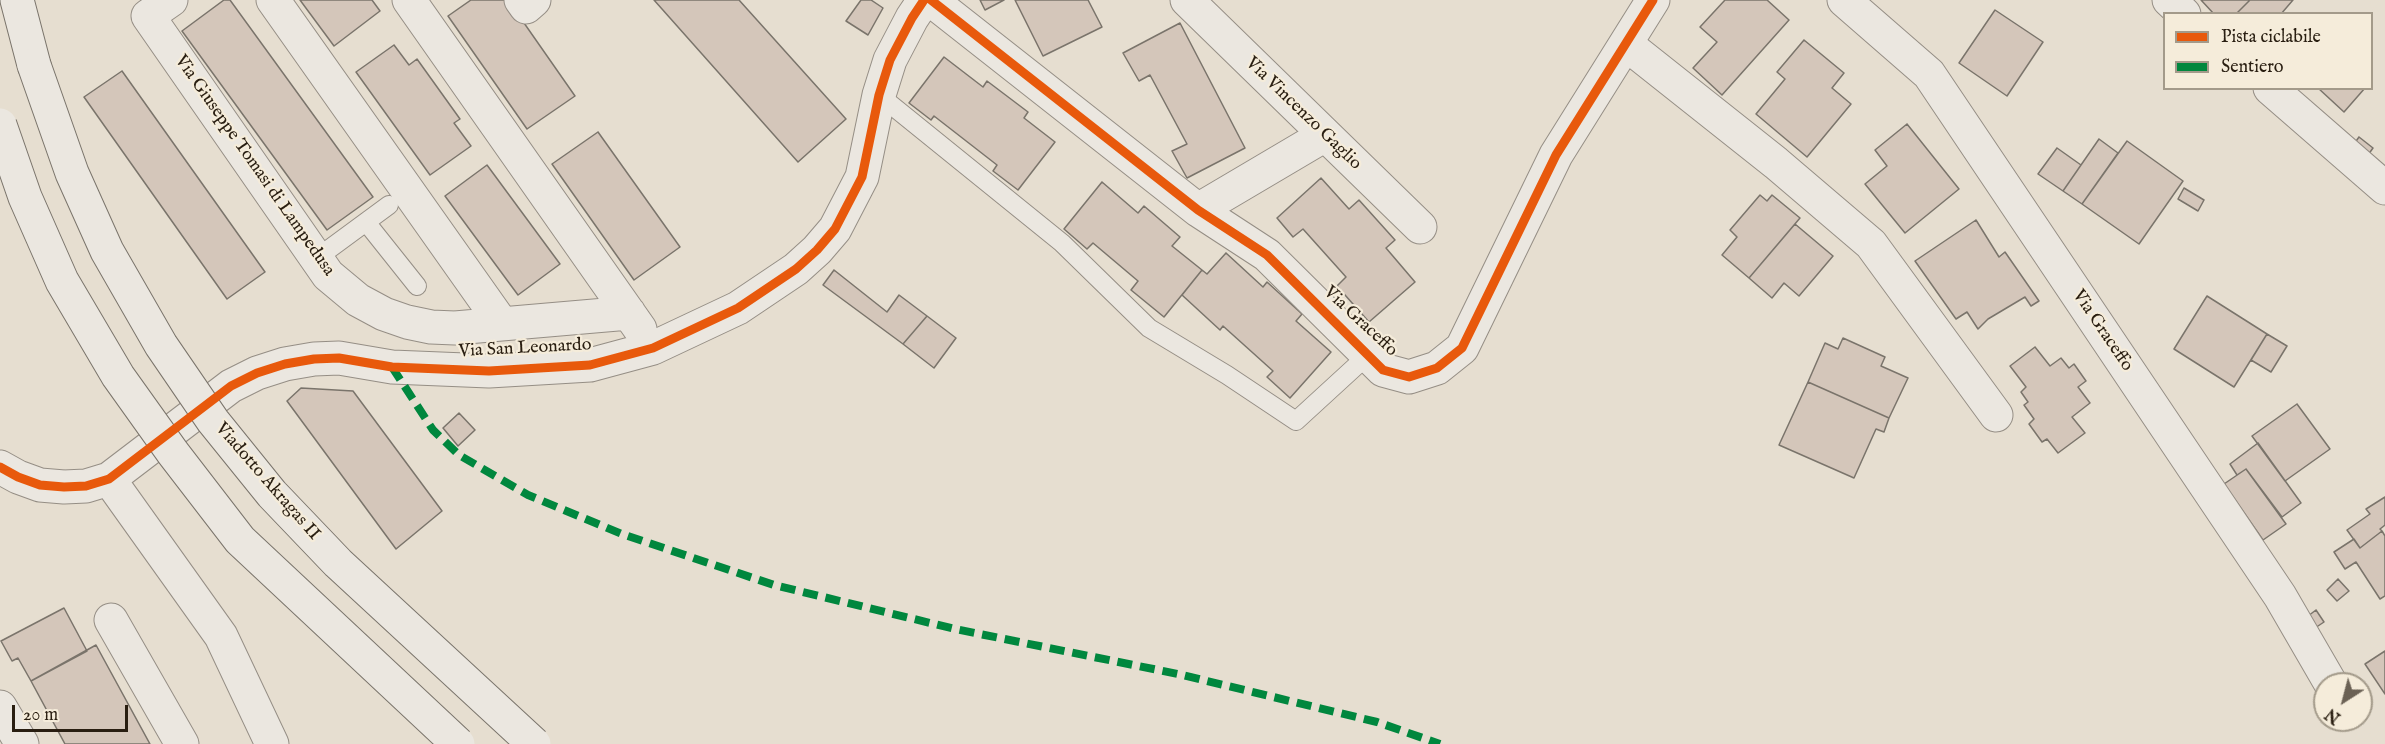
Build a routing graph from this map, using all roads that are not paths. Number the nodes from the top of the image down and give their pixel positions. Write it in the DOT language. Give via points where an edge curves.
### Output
graph roads {
  1 [pos="17,0"];
  2 [pos="171,0"];
  3 [pos="273,0"];
  4 [pos="924,0"];
  5 [pos="931,0"];
  6 [pos="1187,0"];
  7 [pos="1653,0"];
  8 [pos="1844,0"];
  9 [pos="2169,0"];
  10 [pos="416,3"];
  11 [pos="2182,12"];
  12 [pos="1626,44"];
  13 [pos="2272,90"];
  14 [pos="879,95"];
  15 [pos="0,125"];
  16 [pos="1325,135"];
  17 [pos="2385,189"];
  18 [pos="389,205"];
  19 [pos="1198,210"];
  20 [pos="366,222"];
  21 [pos="1420,227"];
  22 [pos="317,258"];
  23 [pos="417,286"];
  24 [pos="629,313"];
  25 [pos="502,324"];
  26 [pos="652,348"];
  27 [pos="1368,355"];
  28 [pos="1996,415"];
  29 [pos="0,467"];
  30 [pos="109,479"];
  31 [pos="111,620"];
  32 [pos="2324,672"];
  33 [pos="0,707"];
  34 [pos="22,744"];
  35 [pos="182,744"];
  36 [pos="272,744"];
  37 [pos="458,744"];
  38 [pos="534,744"];
  1 -- 38 [label="street, Viadotto Akragas II, bridge" via="34,65 72,173 107,251 160,345 213,421 272,494 338,563"];
  2 -- 22 [label="street, Via Giuseppe Tomasi di Lampedusa" via="148,16"];
  3 -- 25 [label="street"];
  4 -- 14 [label="street, Via San Leonardo" via="890,60"];
  5 -- 19 [label="street, Via Graceffo"];
  6 -- 16 [label="street, Via Vincenzo Gaglio"];
  7 -- 12 [label="street, Via Graceffo"];
  8 -- 32 [label="street, Via Graceffo" via="1929,74 2280,596"];
  9 -- 11 [label="street"];
  10 -- 24 [label="street"];
  12 -- 27 [label="street, Via Graceffo" via="1556,155 1462,348 1437,368 1409,377 1383,370"];
  12 -- 28 [label="street" via="1871,244"];
  13 -- 17 [label="street"];
  14 -- 26 [label="street, Via San Leonardo" via="862,177 836,230 796,269 738,308"];
  14 -- 27 [label="lane" via="1062,243 1149,328 1296,421"];
  15 -- 37 [label="street, bridge" via="25,197 62,281 118,376 173,453 240,540"];
  16 -- 19 [label="street"];
  16 -- 21 [label="street, Via Vincenzo Gaglio"];
  18 -- 20 [label="lane"];
  19 -- 27 [label="street, Via Graceffo" via="1267,255"];
  20 -- 22 [label="lane"];
  20 -- 23 [label="lane"];
  22 -- 25 [label="street, Via Giuseppe Tomasi di Lampedusa" via="345,291 384,314 431,327"];
  24 -- 25 [label="street, Via Giuseppe Tomasi di Lampedusa"];
  24 -- 26 [label="street"];
  26 -- 30 [label="street, Via San Leonardo" via="590,365 489,372 392,367 339,358 285,364 231,386"];
  29 -- 30 [label="street" via="40,484 64,487"];
  30 -- 36 [label="street" via="221,636"];
  31 -- 35 [label="street"];
  33 -- 34 [label="street"];
}
